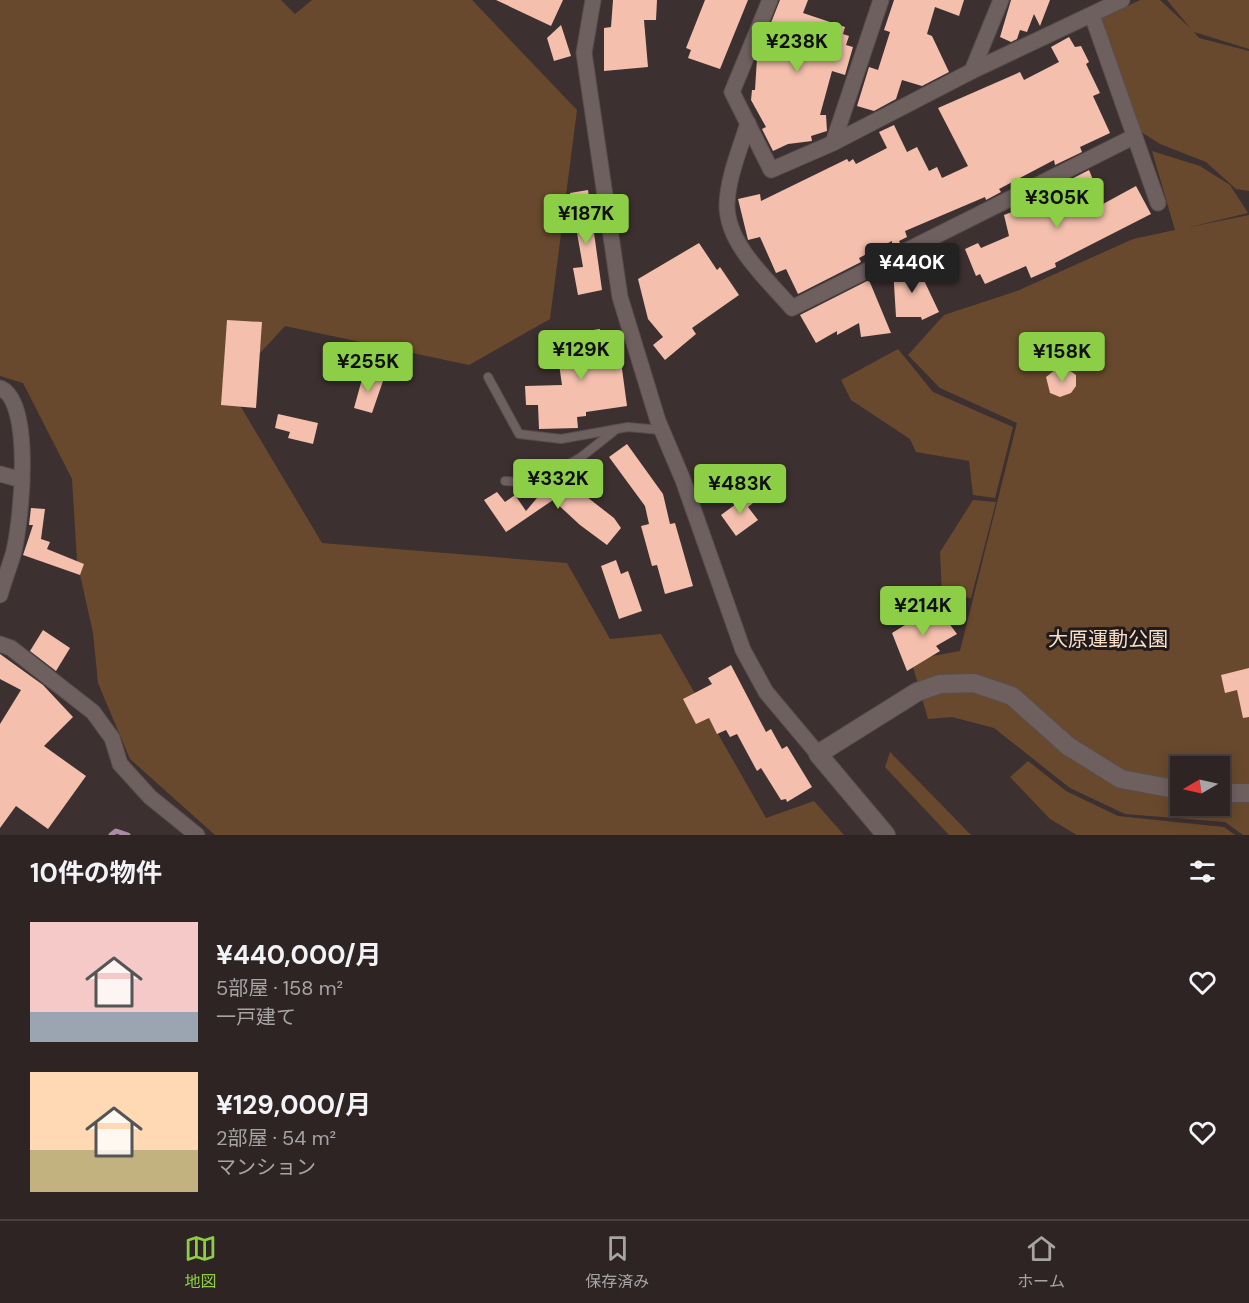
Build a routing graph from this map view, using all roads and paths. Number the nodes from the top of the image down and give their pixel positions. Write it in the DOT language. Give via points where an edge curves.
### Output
graph roads {
  1 [pos="593,0"];
  2 [pos="770,0"];
  3 [pos="881,0"];
  4 [pos="1001,0"];
  5 [pos="1122,0"];
  6 [pos="1092,15"];
  7 [pos="972,71"];
  8 [pos="748,123"];
  9 [pos="1133,136"];
  10 [pos="833,143"];
  11 [pos="1158,203"];
  12 [pos="488,377"];
  13 [pos="0,388"];
  14 [pos="615,430"];
  15 [pos="661,430"];
  16 [pos="0,474"];
  17 [pos="22,480"];
  18 [pos="505,481"];
  19 [pos="0,595"];
  20 [pos="0,644"];
  21 [pos="818,754"];
  22 [pos="1170,788"];
  23 [pos="1230,793"];
  24 [pos="1249,793"];
  25 [pos="197,835"];
  26 [pos="886,835"];
  1 -- 15 [label="street" via="584,53 621,297"];
  2 -- 8 [label="street" via="732,92"];
  3 -- 10 [label="street"];
  4 -- 7 [label="street"];
  5 -- 6 [label="street"];
  6 -- 7 [label="street"];
  6 -- 9 [label="street"];
  7 -- 10 [label="street"];
  8 -- 9 [label="street" via="731,181 727,205 730,225 738,243 792,308"];
  8 -- 10 [label="street" via="771,170"];
  9 -- 11 [label="street"];
  12 -- 14 [label="lane" via="519,434 561,439"];
  13 -- 17 [label="street" via="17,406"];
  14 -- 15 [label="lane"];
  14 -- 18 [label="lane" via="580,458 534,483"];
  15 -- 21 [label="street" via="683,480 743,650 766,692"];
  16 -- 17 [label="street"];
  17 -- 19 [label="street" via="14,549"];
  20 -- 25 [label="street" via="11,648 93,712 112,738 120,764 150,796"];
  21 -- 22 [label="street" via="917,692 940,684 974,683 1012,696 1068,746 1121,779"];
  21 -- 26 [label="street"];
  23 -- 24 [label="street"];
}
